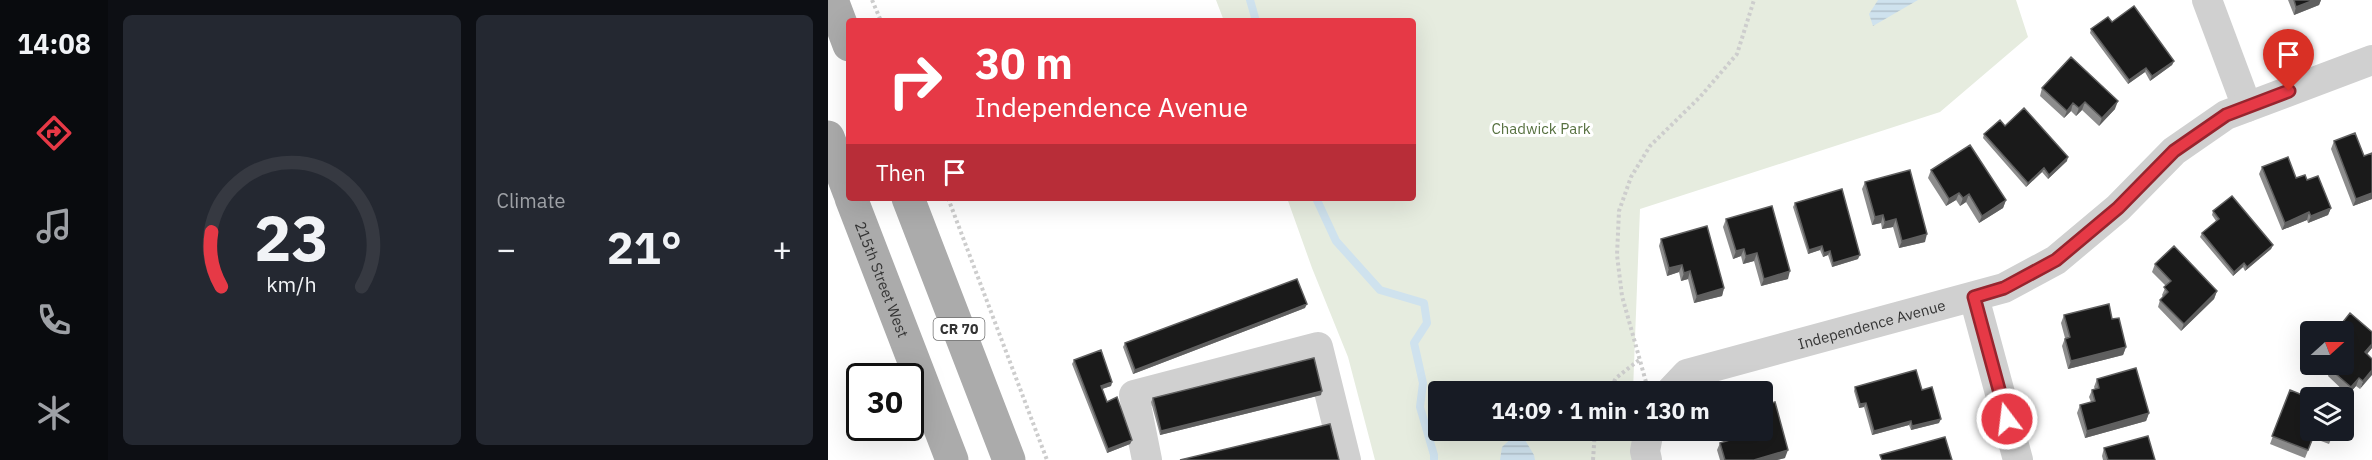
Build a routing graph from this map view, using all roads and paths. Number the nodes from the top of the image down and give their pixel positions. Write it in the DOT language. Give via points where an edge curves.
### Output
graph roads {
  1 [pos="832,0"];
  2 [pos="872,0"];
  3 [pos="1754,0"];
  4 [pos="2207,0"];
  5 [pos="879,18"];
  6 [pos="846,37"];
  7 [pos="2372,60"];
  8 [pos="2247,107"];
  9 [pos="828,137"];
  10 [pos="846,184"];
  11 [pos="852,201"];
  12 [pos="909,201"];
  13 [pos="949,201"];
  14 [pos="1974,297"];
  15 [pos="1640,360"];
  16 [pos="1614,381"];
  17 [pos="1645,381"];
  18 [pos="1680,381"];
  19 [pos="1594,441"];
  20 [pos="1647,441"];
  21 [pos="952,460"];
  22 [pos="1009,460"];
  23 [pos="1047,460"];
  24 [pos="1148,460"];
  25 [pos="1346,460"];
  26 [pos="1593,460"];
  27 [pos="1647,460"];
  28 [pos="2018,460"];
  1 -- 6 [label="main road"];
  2 -- 5 [label="path"];
  3 -- 15 [label="path" via="1737,54 1650,146 1631,177 1619,211 1617,255 1622,296"];
  4 -- 8 [label="street"];
  7 -- 8 [label="street, Independence Avenue"];
  8 -- 14 [label="street, Independence Avenue" via="2226,115 2174,151 2118,208 2056,260 2004,288"];
  9 -- 10 [label="main road"];
  11 -- 21 [label="main road, 215th Street West"];
  12 -- 22 [label="main road, CR 70"];
  13 -- 23 [label="path"];
  14 -- 18 [label="street, Independence Avenue" via="1687,374"];
  14 -- 28 [label="street"];
  15 -- 16 [label="path"];
  15 -- 17 [label="path"];
  19 -- 26 [label="path"];
  20 -- 27 [label="street"];
  24 -- 25 [label="street" via="1134,395 1318,348"];
}
